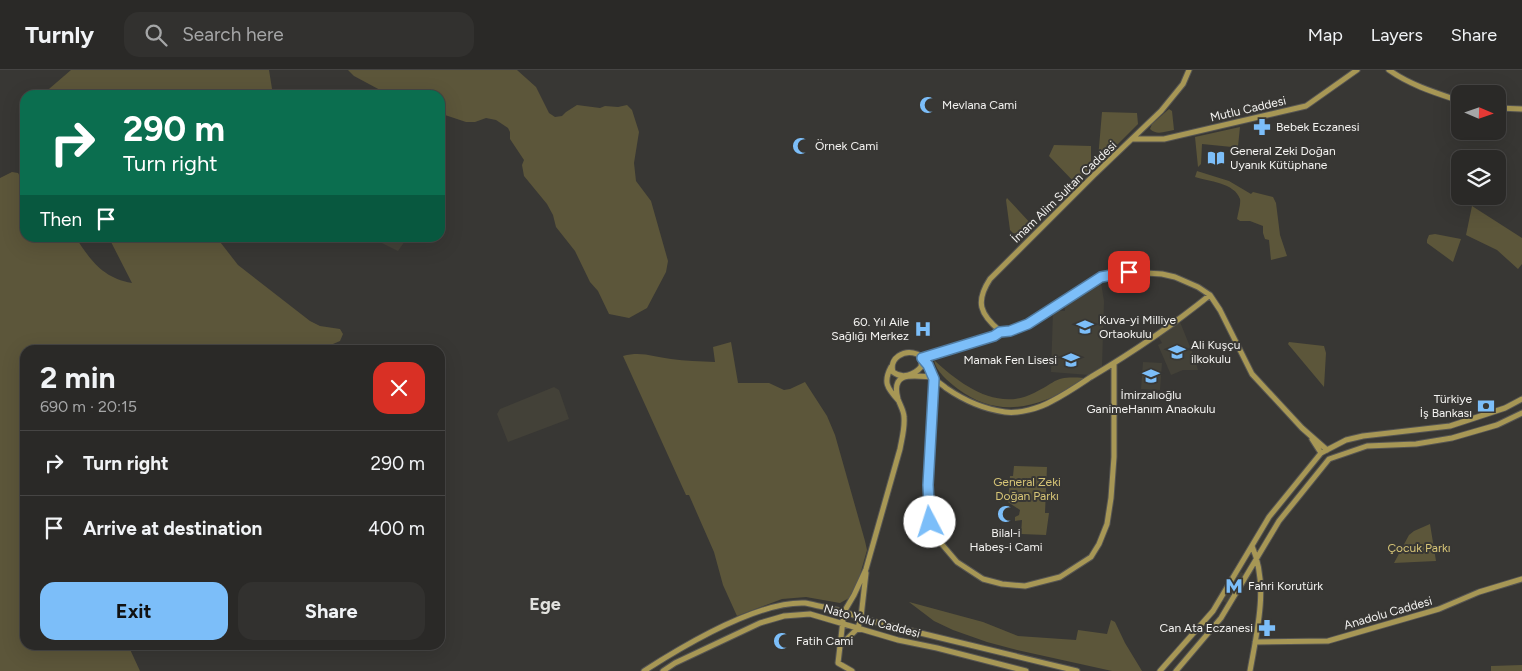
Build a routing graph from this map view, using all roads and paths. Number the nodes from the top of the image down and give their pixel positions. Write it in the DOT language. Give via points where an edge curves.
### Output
graph roads {
  1 [pos="1189,70"];
  2 [pos="1357,70"];
  3 [pos="1389,70"];
  4 [pos="1451,98"];
  5 [pos="1506,108"];
  6 [pos="1522,109"];
  7 [pos="1132,140"];
  8 [pos="1210,295"];
  9 [pos="1000,332"];
  10 [pos="922,358"];
  11 [pos="1114,364"];
  12 [pos="891,367"];
  13 [pos="907,375"];
  14 [pos="934,378"];
  15 [pos="1522,399"];
  16 [pos="900,403"];
  17 [pos="1522,413"];
  18 [pos="1324,452"];
  19 [pos="1252,546"];
  20 [pos="1257,558"];
  21 [pos="866,569"];
  22 [pos="1522,579"];
  23 [pos="844,612"];
  24 [pos="861,617"];
  25 [pos="842,623"];
  26 [pos="858,628"];
  27 [pos="1255,642"];
  28 [pos="841,645"];
  29 [pos="644,671"];
  30 [pos="663,671"];
  31 [pos="852,671"];
  32 [pos="1026,671"];
  33 [pos="1077,671"];
  34 [pos="1160,671"];
  35 [pos="1176,671"];
  36 [pos="1250,671"];
  1 -- 7 [label="street, İmam Alim Sultan Caddesi" via="1183,84"];
  2 -- 7 [label="street, Mutlu Caddesi" via="1306,106 1164,139"];
  3 -- 4 [label="street"];
  5 -- 6 [label="street"];
  7 -- 9 [label="street, İmam Alim Sultan Caddesi" via="990,279 981,297 982,311"];
  8 -- 9 [label="street" via="1198,287 1162,274 1116,274 1101,277 1028,324"];
  8 -- 11 [label="street"];
  8 -- 18 [label="street" via="1252,374"];
  9 -- 10 [label="street"];
  10 -- 12 [label="street" via="917,354 902,354 894,359"];
  10 -- 13 [label="street" via="921,367"];
  10 -- 14 [label="street"];
  11 -- 14 [label="street" via="1051,402 1007,413 983,408 960,397"];
  11 -- 14 [label="street" via="1114,457 1104,532 1091,557 1076,568 1060,577 1025,586 983,579 957,562 940,542 930,522 928,485"];
  12 -- 13 [label="street" via="896,375"];
  12 -- 16 [label="street" via="887,386"];
  13 -- 14 [label="street"];
  13 -- 16 [label="street" via="896,386"];
  15 -- 18 [label="street" via="1450,426 1363,436 1346,440"];
  16 -- 21 [label="street" via="904,430"];
  17 -- 20 [label="street" via="1497,425 1452,438 1416,444 1366,446 1329,459 1279,521"];
  18 -- 19 [label="street" via="1269,517"];
  19 -- 20 [label="street"];
  19 -- 34 [label="street" via="1213,611"];
  20 -- 27 [label="street" via="1261,600"];
  20 -- 35 [label="street" via="1221,618"];
  21 -- 23 [label="street"];
  21 -- 24 [label="street"];
  22 -- 27 [label="street, Anadolu Caddesi" via="1479,592 1439,610 1328,641"];
  23 -- 24 [label="street"];
  23 -- 25 [label="street"];
  23 -- 29 [label="street" via="805,603 767,609 685,646"];
  24 -- 26 [label="street"];
  24 -- 33 [label="street"];
  25 -- 26 [label="street, Nato Yolu Caddesi"];
  25 -- 28 [label="street"];
  25 -- 30 [label="street, Nato Yolu Caddesi" via="810,614 784,616 753,626"];
  26 -- 28 [label="street"];
  26 -- 32 [label="street, Nato Yolu Caddesi"];
  27 -- 36 [label="street"];
  28 -- 31 [label="street" via="838,663"];
}
